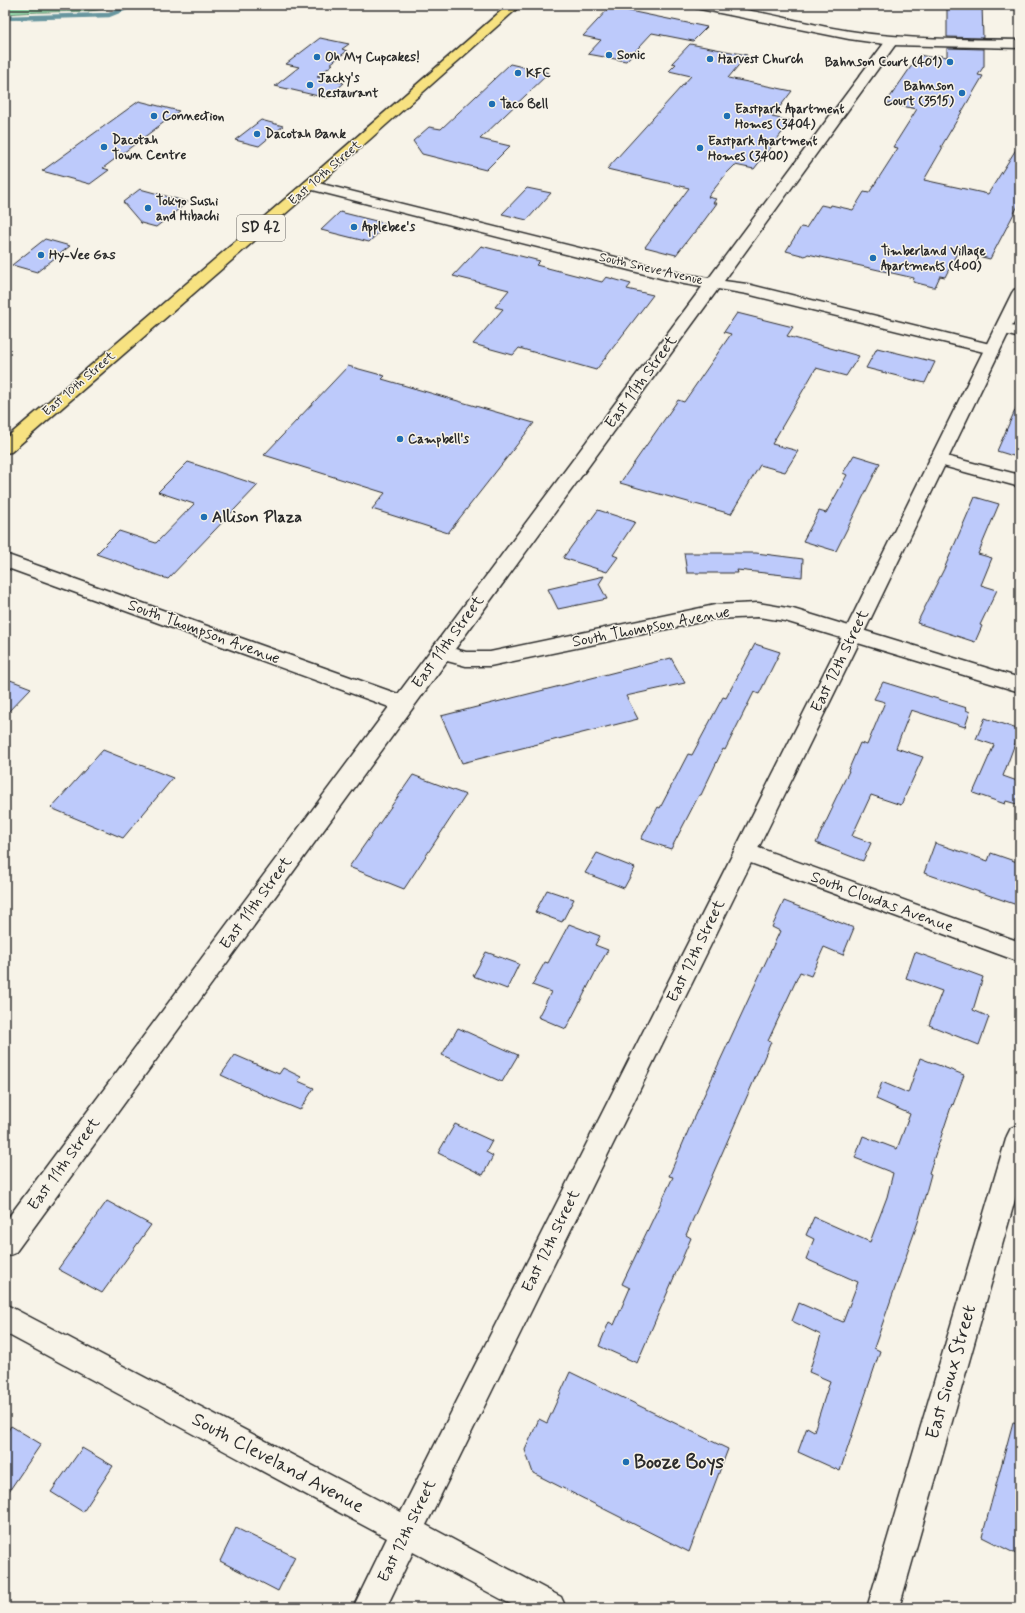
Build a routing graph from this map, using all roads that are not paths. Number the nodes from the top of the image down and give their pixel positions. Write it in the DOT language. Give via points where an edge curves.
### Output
graph roads {
  1 [pos="515,5"];
  2 [pos="700,5"];
  3 [pos="892,41"];
  4 [pos="1020,44"];
  5 [pos="310,185"];
  6 [pos="713,284"];
  7 [pos="1020,294"];
  8 [pos="1012,331"];
  9 [pos="992,349"];
  10 [pos="5,448"];
  11 [pos="938,459"];
  12 [pos="1020,481"];
  13 [pos="5,560"];
  14 [pos="854,634"];
  15 [pos="441,652"];
  16 [pos="1020,685"];
  17 [pos="403,704"];
  18 [pos="745,852"];
  19 [pos="1020,952"];
  20 [pos="1020,1136"];
  21 [pos="5,1244"];
  22 [pos="5,1318"];
  23 [pos="406,1532"];
  24 [pos="368,1608"];
  25 [pos="550,1608"];
  26 [pos="883,1608"];
  1 -- 5 [label="main road, East 10th Street / SD 42"];
  2 -- 3 [label="street" via="849,35"];
  3 -- 4 [label="street"];
  3 -- 6 [label="street, East 11th Street"];
  5 -- 6 [label="street, South Sneve Avenue" via="684,279"];
  5 -- 10 [label="main road, East 10th Street / SD 42"];
  6 -- 9 [label="street, South Sneve Avenue" via="747,289"];
  6 -- 15 [label="street, East 11th Street"];
  7 -- 8 [label="street, East 12th Street"];
  8 -- 9 [label="street, East 12th Street"];
  9 -- 11 [label="street, East 12th Street"];
  11 -- 12 [label="street"];
  11 -- 14 [label="street, East 12th Street"];
  13 -- 17 [label="street, South Thompson Avenue"];
  14 -- 15 [label="street, South Thompson Avenue" via="786,614 751,610 715,612 490,659 466,659"];
  14 -- 16 [label="street, South Thompson Avenue"];
  14 -- 18 [label="street, East 12th Street"];
  15 -- 17 [label="street, East 11th Street"];
  17 -- 21 [label="street, East 11th Street"];
  18 -- 19 [label="street, South Cloudas Avenue"];
  18 -- 23 [label="street, East 12th Street"];
  20 -- 26 [label="street, East Sioux Street"];
  22 -- 23 [label="street, South Cleveland Avenue"];
  23 -- 24 [label="street, East 12th Street"];
  23 -- 25 [label="street, South Cleveland Avenue"];
}
